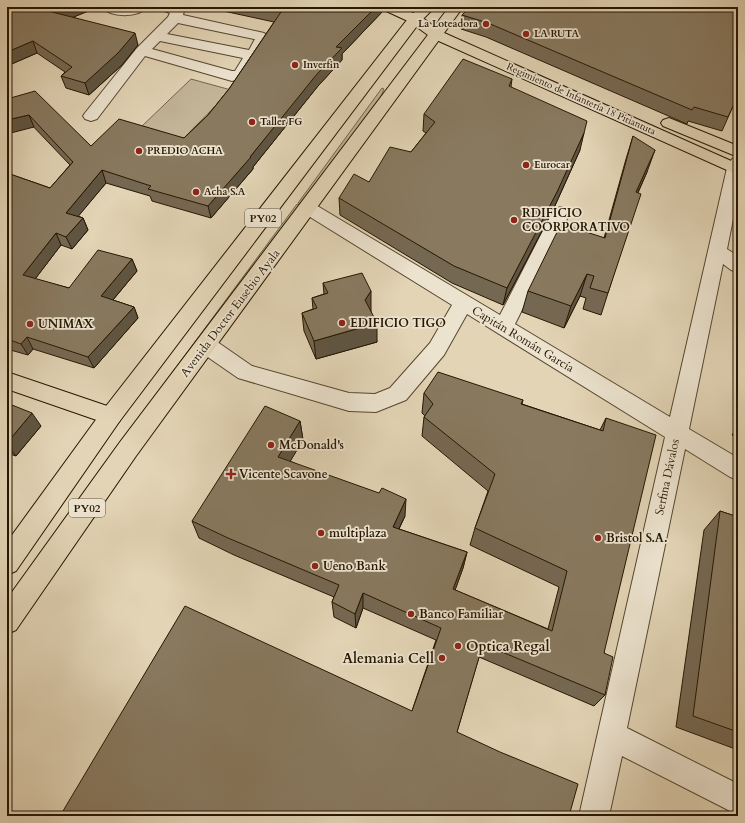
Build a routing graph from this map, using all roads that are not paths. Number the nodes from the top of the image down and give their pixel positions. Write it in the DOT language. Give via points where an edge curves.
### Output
graph roads {
  1 [pos="109,7"];
  2 [pos="389,7"];
  3 [pos="456,7"];
  4 [pos="136,9"];
  5 [pos="171,13"];
  6 [pos="428,18"];
  7 [pos="157,36"];
  8 [pos="142,51"];
  9 [pos="252,55"];
  10 [pos="637,109"];
  11 [pos="91,116"];
  12 [pos="659,118"];
  13 [pos="736,169"];
  14 [pos="308,208"];
  15 [pos="561,213"];
  16 [pos="717,251"];
  17 [pos="738,265"];
  18 [pos="463,303"];
  19 [pos="504,327"];
  20 [pos="206,345"];
  21 [pos="7,380"];
  22 [pos="111,416"];
  23 [pos="676,432"];
  24 [pos="738,470"];
  25 [pos="7,563"];
  26 [pos="7,621"];
  27 [pos="612,736"];
  28 [pos="738,800"];
  29 [pos="594,816"];
  1 -- 4 [label="street" via="117,12"];
  2 -- 6 [label="main road"];
  3 -- 6 [label="main road, Avenida Doctor Eusebio Ayala / PY02"];
  5 -- 7 [label="street"];
  5 -- 9 [label="street" via="259,36 262,38 261,42"];
  6 -- 10 [label="main road, Regimiento de Infantería 18 Pitiantuta"];
  6 -- 13 [label="main road, Regimiento de Infantería 18 Pitiantuta"];
  6 -- 14 [label="main road, Avenida Doctor Eusebio Ayala / PY02"];
  6 -- 22 [label="main road, Avenida Doctor Eusebio Ayala / PY02"];
  7 -- 8 [label="street"];
  7 -- 9 [label="street"];
  8 -- 9 [label="street" via="232,76 240,74"];
  8 -- 11 [label="street"];
  12 -- 13 [label="main road, Regimiento de Infantería 18 Pitiantuta"];
  13 -- 16 [label="street, Serfina Dávalos"];
  14 -- 18 [label="street, Capitán Román García"];
  14 -- 20 [label="main road, Avenida Doctor Eusebio Ayala / PY02"];
  15 -- 19 [label="street"];
  16 -- 17 [label="street"];
  16 -- 23 [label="street, Serfina Dávalos"];
  18 -- 19 [label="street, Capitán Román García"];
  18 -- 20 [label="street" via="437,349 398,394 376,403 349,402 245,372"];
  19 -- 23 [label="street, Capitán Román García"];
  20 -- 26 [label="main road, Avenida Doctor Eusebio Ayala / PY02" via="128,449"];
  21 -- 22 [label="main road"];
  22 -- 25 [label="main road, Avenida Doctor Eusebio Ayala / PY02"];
  23 -- 24 [label="street, Capitán Román García"];
  23 -- 27 [label="street, Serfina Dávalos"];
  27 -- 28 [label="street"];
  27 -- 29 [label="street, Serfina Dávalos"];
}
